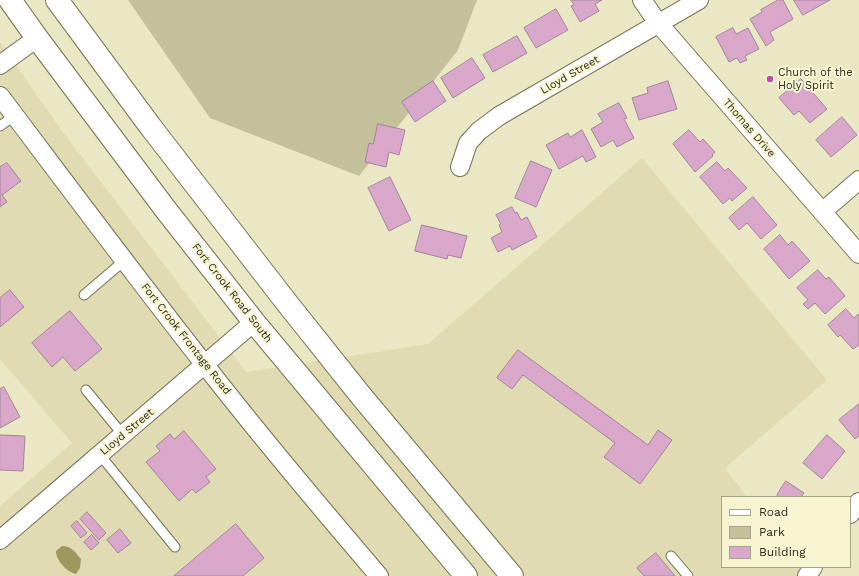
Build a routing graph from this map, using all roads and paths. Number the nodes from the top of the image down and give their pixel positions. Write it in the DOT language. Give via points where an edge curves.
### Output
graph roads {
  1 [pos="10,0"];
  2 [pos="57,0"];
  3 [pos="642,0"];
  4 [pos="699,0"];
  5 [pos="658,24"];
  6 [pos="37,38"];
  7 [pos="0,65"];
  8 [pos="0,96"];
  9 [pos="15,115"];
  10 [pos="0,126"];
  11 [pos="460,167"];
  12 [pos="859,180"];
  13 [pos="822,212"];
  14 [pos="859,254"];
  15 [pos="125,260"];
  16 [pos="84,295"];
  17 [pos="254,322"];
  18 [pos="205,366"];
  19 [pos="86,390"];
  20 [pos="124,435"];
  21 [pos="100,454"];
  22 [pos="859,502"];
  23 [pos="851,513"];
  24 [pos="0,540"];
  25 [pos="175,547"];
  26 [pos="671,556"];
  27 [pos="380,576"];
  28 [pos="466,576"];
  29 [pos="512,576"];
  30 [pos="688,576"];
  1 -- 6 [label="main road, Fort Crook Road South"];
  2 -- 29 [label="main road" via="150,126 287,303"];
  3 -- 5 [label="street, Thomas Drive"];
  4 -- 5 [label="street, Lloyd Street"];
  5 -- 11 [label="street, Lloyd Street" via="479,130 468,143"];
  5 -- 13 [label="street, Thomas Drive"];
  6 -- 7 [label="street"];
  6 -- 17 [label="main road, Fort Crook Road South"];
  8 -- 9 [label="street, Fort Crook Frontage Road"];
  9 -- 10 [label="lane"];
  9 -- 15 [label="street, Fort Crook Frontage Road"];
  12 -- 13 [label="street"];
  13 -- 14 [label="street, Thomas Drive"];
  15 -- 16 [label="lane"];
  15 -- 18 [label="street, Fort Crook Frontage Road"];
  17 -- 18 [label="street, Lloyd Street"];
  17 -- 28 [label="main road, Fort Crook Road South"];
  18 -- 20 [label="street, Lloyd Street"];
  18 -- 27 [label="street, Fort Crook Frontage Road"];
  19 -- 20 [label="lane"];
  20 -- 21 [label="street, Lloyd Street"];
  21 -- 24 [label="street, Lloyd Street"];
  21 -- 25 [label="lane"];
  22 -- 23 [label="street"];
  26 -- 30 [label="lane"];
}
